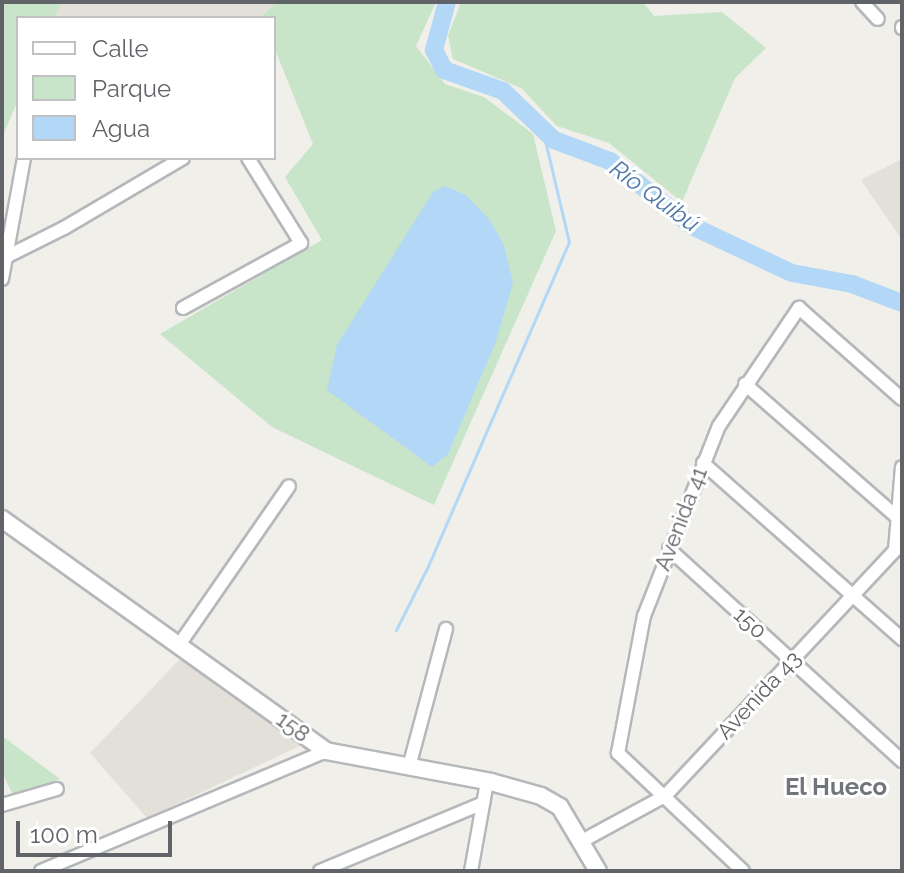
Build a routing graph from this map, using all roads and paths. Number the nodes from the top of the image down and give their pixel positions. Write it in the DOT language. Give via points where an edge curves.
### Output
graph roads {
  1 [pos="862,2"];
  2 [pos="878,19"];
  3 [pos="24,160"];
  4 [pos="180,160"];
  5 [pos="249,160"];
  6 [pos="6,257"];
  7 [pos="2,279"];
  8 [pos="183,308"];
  9 [pos="745,384"];
  10 [pos="902,399"];
  11 [pos="703,463"];
  12 [pos="902,467"];
  13 [pos="289,486"];
  14 [pos="898,518"];
  15 [pos="2,519"];
  16 [pos="669,549"];
  17 [pos="853,594"];
  18 [pos="446,629"];
  19 [pos="902,639"];
  20 [pos="179,645"];
  21 [pos="791,661"];
  22 [pos="326,751"];
  23 [pos="902,761"];
  24 [pos="409,767"];
  25 [pos="487,782"];
  26 [pos="57,789"];
  27 [pos="665,796"];
  28 [pos="483,803"];
  29 [pos="2,805"];
  30 [pos="582,841"];
  31 [pos="45,870"];
  32 [pos="320,871"];
  33 [pos="471,871"];
  34 [pos="598,871"];
  35 [pos="743,871"];
  1 -- 2 [label="street"];
  3 -- 6 [label="street"];
  4 -- 6 [label="street"];
  5 -- 8 [label="street" via="301,243"];
  6 -- 7 [label="street"];
  9 -- 10 [label="street, Avenida 41" via="799,308"];
  9 -- 11 [label="street, Avenida 41"];
  9 -- 14 [label="street"];
  11 -- 16 [label="street, Avenida 41"];
  11 -- 17 [label="street"];
  12 -- 14 [label="street, Avenida 43"];
  13 -- 20 [label="street"];
  14 -- 17 [label="street, Avenida 43" via="895,550"];
  15 -- 20 [label="street, 158"];
  16 -- 21 [label="street, 150"];
  16 -- 27 [label="street, Avenida 41" via="644,616 618,753"];
  17 -- 19 [label="street"];
  17 -- 21 [label="street, Avenida 43"];
  18 -- 24 [label="street"];
  20 -- 22 [label="street, 158"];
  21 -- 23 [label="street, 150"];
  21 -- 27 [label="street, Avenida 43"];
  22 -- 24 [label="street, 158"];
  22 -- 31 [label="street"];
  24 -- 25 [label="street, 158"];
  25 -- 28 [label="street"];
  25 -- 30 [label="street, 158" via="541,796 560,807"];
  26 -- 29 [label="street"];
  27 -- 30 [label="street, Avenida 43"];
  27 -- 35 [label="street"];
  28 -- 32 [label="street"];
  28 -- 33 [label="street"];
  30 -- 34 [label="street, 158"];
}
